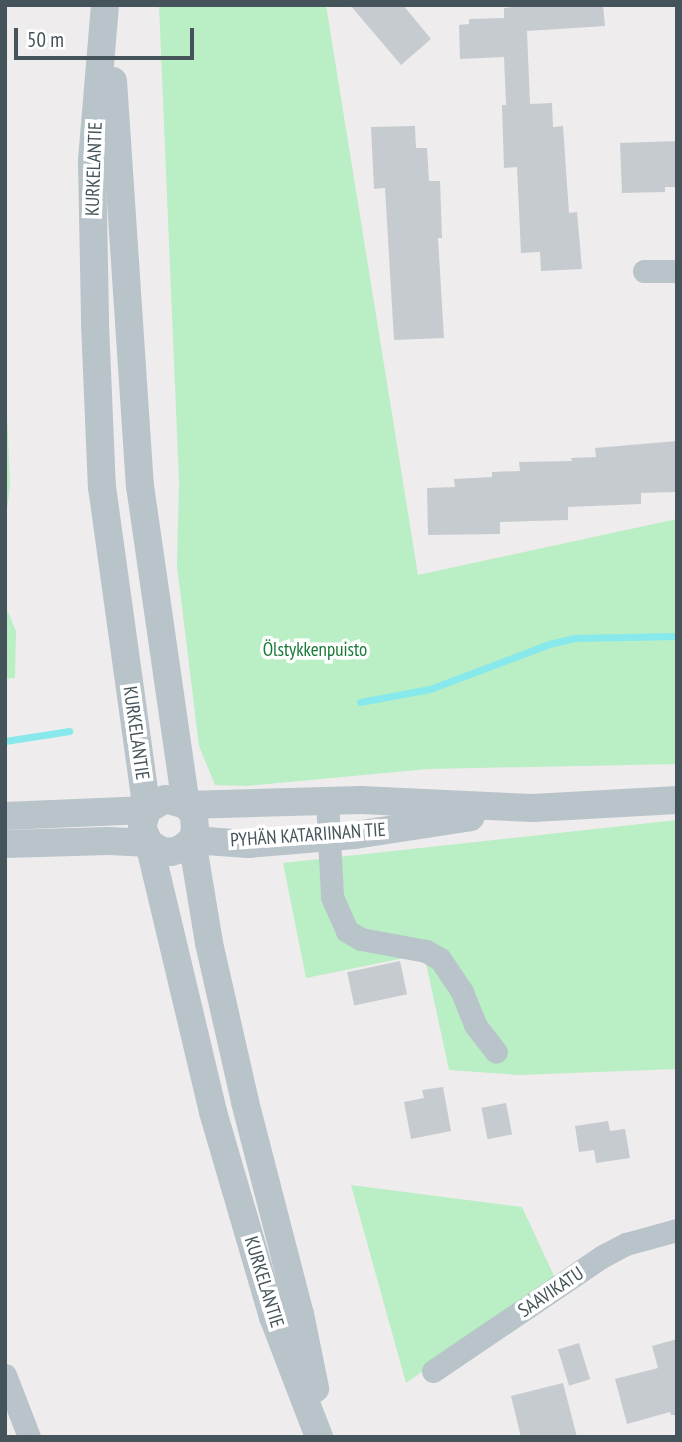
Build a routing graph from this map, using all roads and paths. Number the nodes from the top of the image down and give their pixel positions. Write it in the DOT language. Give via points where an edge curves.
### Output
graph roads {
  1 [pos="107,5"];
  2 [pos="643,271"];
  3 [pos="677,271"];
  4 [pos="327,800"];
  5 [pos="677,800"];
  6 [pos="186,805"];
  7 [pos="533,808"];
  8 [pos="147,810"];
  9 [pos="5,816"];
  10 [pos="329,837"];
  11 [pos="191,840"];
  12 [pos="149,843"];
  13 [pos="5,844"];
  14 [pos="496,1052"];
  15 [pos="677,1230"];
  16 [pos="433,1371"];
  17 [pos="7,1384"];
  18 [pos="29,1437"];
  19 [pos="322,1437"];
  1 -- 6 [label="street, KURKELANTIE" via="140,486"];
  1 -- 8 [label="street, KURKELANTIE" via="92,161 102,487"];
  2 -- 3 [label="street"];
  4 -- 6 [label="street, PYHÄN KATARIINAN TIE"];
  4 -- 7 [label="street, PYHÄN KATARIINAN TIE"];
  4 -- 10 [label="street"];
  5 -- 7 [label="street, PYHÄN KATARIINAN TIE"];
  6 -- 8 [label="street, PYHÄN KATARIINAN TIE" via="165,799"];
  6 -- 11 [label="street, KURKELANTIE" via="194,815"];
  7 -- 10 [label="street, PYHÄN KATARIINAN TIE"];
  8 -- 9 [label="street, PYHÄN KATARIINAN TIE"];
  8 -- 12 [label="street, KURKELANTIE" via="142,827"];
  10 -- 11 [label="street, PYHÄN KATARIINAN TIE" via="248,844"];
  10 -- 14 [label="street" via="332,897 347,931 361,939 426,951 440,959 462,992 475,1025"];
  11 -- 12 [label="street, PYHÄN KATARIINAN TIE" via="171,852"];
  11 -- 19 [label="street, KURKELANTIE" via="242,1089 300,1314"];
  12 -- 13 [label="street, PYHÄN KATARIINAN TIE"];
  12 -- 19 [label="street, KURKELANTIE" via="213,1112 273,1317"];
  15 -- 16 [label="street, SAAVIKATU" via="626,1244 603,1256"];
  17 -- 18 [label="street"];
}
